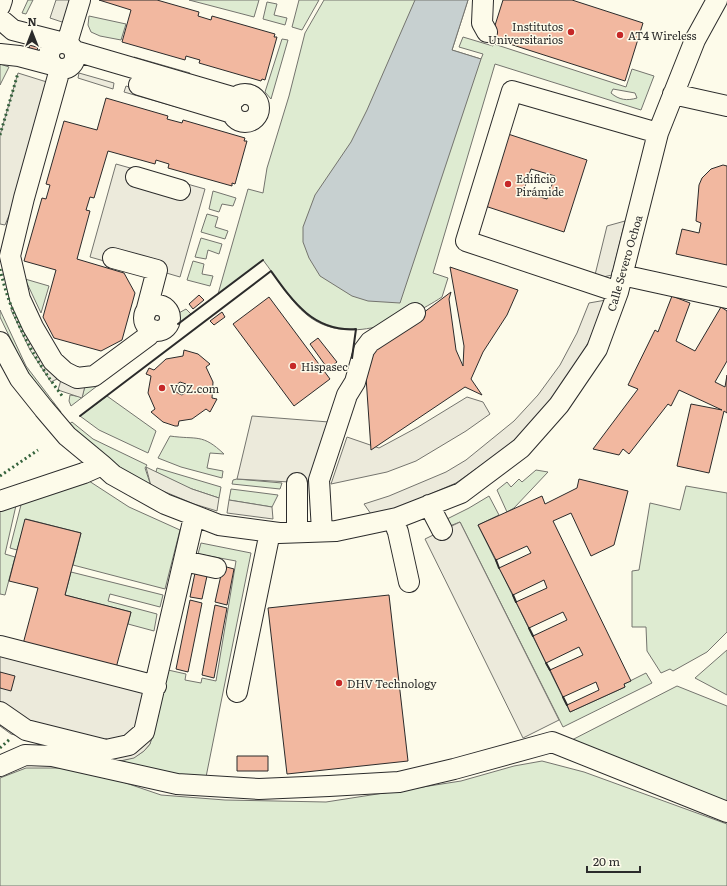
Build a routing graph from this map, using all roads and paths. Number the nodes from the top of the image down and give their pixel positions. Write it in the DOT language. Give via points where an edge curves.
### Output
graph roads {
  1 [pos="2,0"];
  2 [pos="80,0"];
  3 [pos="483,0"];
  4 [pos="717,0"];
  5 [pos="0,6"];
  6 [pos="0,18"];
  7 [pos="487,32"];
  8 [pos="0,54"];
  9 [pos="64,56"];
  10 [pos="673,94"];
  11 [pos="234,105"];
  12 [pos="727,106"];
  13 [pos="658,133"];
  14 [pos="136,177"];
  15 [pos="180,190"];
  16 [pos="113,258"];
  17 [pos="620,284"];
  18 [pos="727,298"];
  19 [pos="415,313"];
  20 [pos="0,342"];
  21 [pos="102,465"];
  22 [pos="297,484"];
  23 [pos="0,501"];
  24 [pos="429,505"];
  25 [pos="194,517"];
  26 [pos="393,519"];
  27 [pos="442,530"];
  28 [pos="322,531"];
  29 [pos="270,532"];
  30 [pos="297,532"];
  31 [pos="184,561"];
  32 [pos="216,568"];
  33 [pos="409,582"];
  34 [pos="0,646"];
  35 [pos="156,686"];
  36 [pos="237,692"];
  37 [pos="0,712"];
  38 [pos="0,766"];
  39 [pos="727,812"];
  1 -- 5 [label="street"];
  2 -- 9 [label="street"];
  3 -- 7 [label="street" via="482,23"];
  4 -- 10 [label="street, Calle Severo Ochoa" via="695,40"];
  6 -- 9 [label="street" via="13,30"];
  8 -- 9 [label="street"];
  9 -- 11 [label="street"];
  9 -- 16 [label="street" via="10,256 20,299 33,328 53,361 65,372 77,378 94,376 153,330 144,320 157,270"];
  10 -- 12 [label="street"];
  10 -- 13 [label="street, Calle Severo Ochoa"];
  13 -- 17 [label="street, Calle Severo Ochoa"];
  13 -- 17 [label="street" via="512,91 466,241"];
  14 -- 15 [label="street"];
  17 -- 18 [label="street"];
  17 -- 24 [label="street, Calle Severo Ochoa" via="597,349 560,405 521,448 460,493"];
  19 -- 28 [label="street" via="370,342 364,350 355,382 347,394 330,465 319,480"];
  20 -- 21 [label="street, Calle Severo Ochoa" via="20,379 44,409 67,436"];
  21 -- 23 [label="street"];
  21 -- 25 [label="street, Calle Severo Ochoa" via="113,475"];
  22 -- 30 [label="street"];
  24 -- 26 [label="street, Calle Severo Ochoa"];
  24 -- 27 [label="street"];
  25 -- 29 [label="street, Calle Severo Ochoa" via="220,525"];
  25 -- 31 [label="street"];
  26 -- 28 [label="street, Calle Severo Ochoa" via="336,531"];
  26 -- 33 [label="street"];
  28 -- 30 [label="street, Calle Severo Ochoa"];
  29 -- 30 [label="street, Calle Severo Ochoa"];
  29 -- 36 [label="street" via="267,580"];
  31 -- 32 [label="street"];
  31 -- 35 [label="street"];
  34 -- 35 [label="street"];
  35 -- 37 [label="street" via="144,732 129,746 106,750 26,730"];
  38 -- 39 [label="street" via="25,755 52,756 177,784 259,789 329,786 399,782 454,769 548,735"];
}
